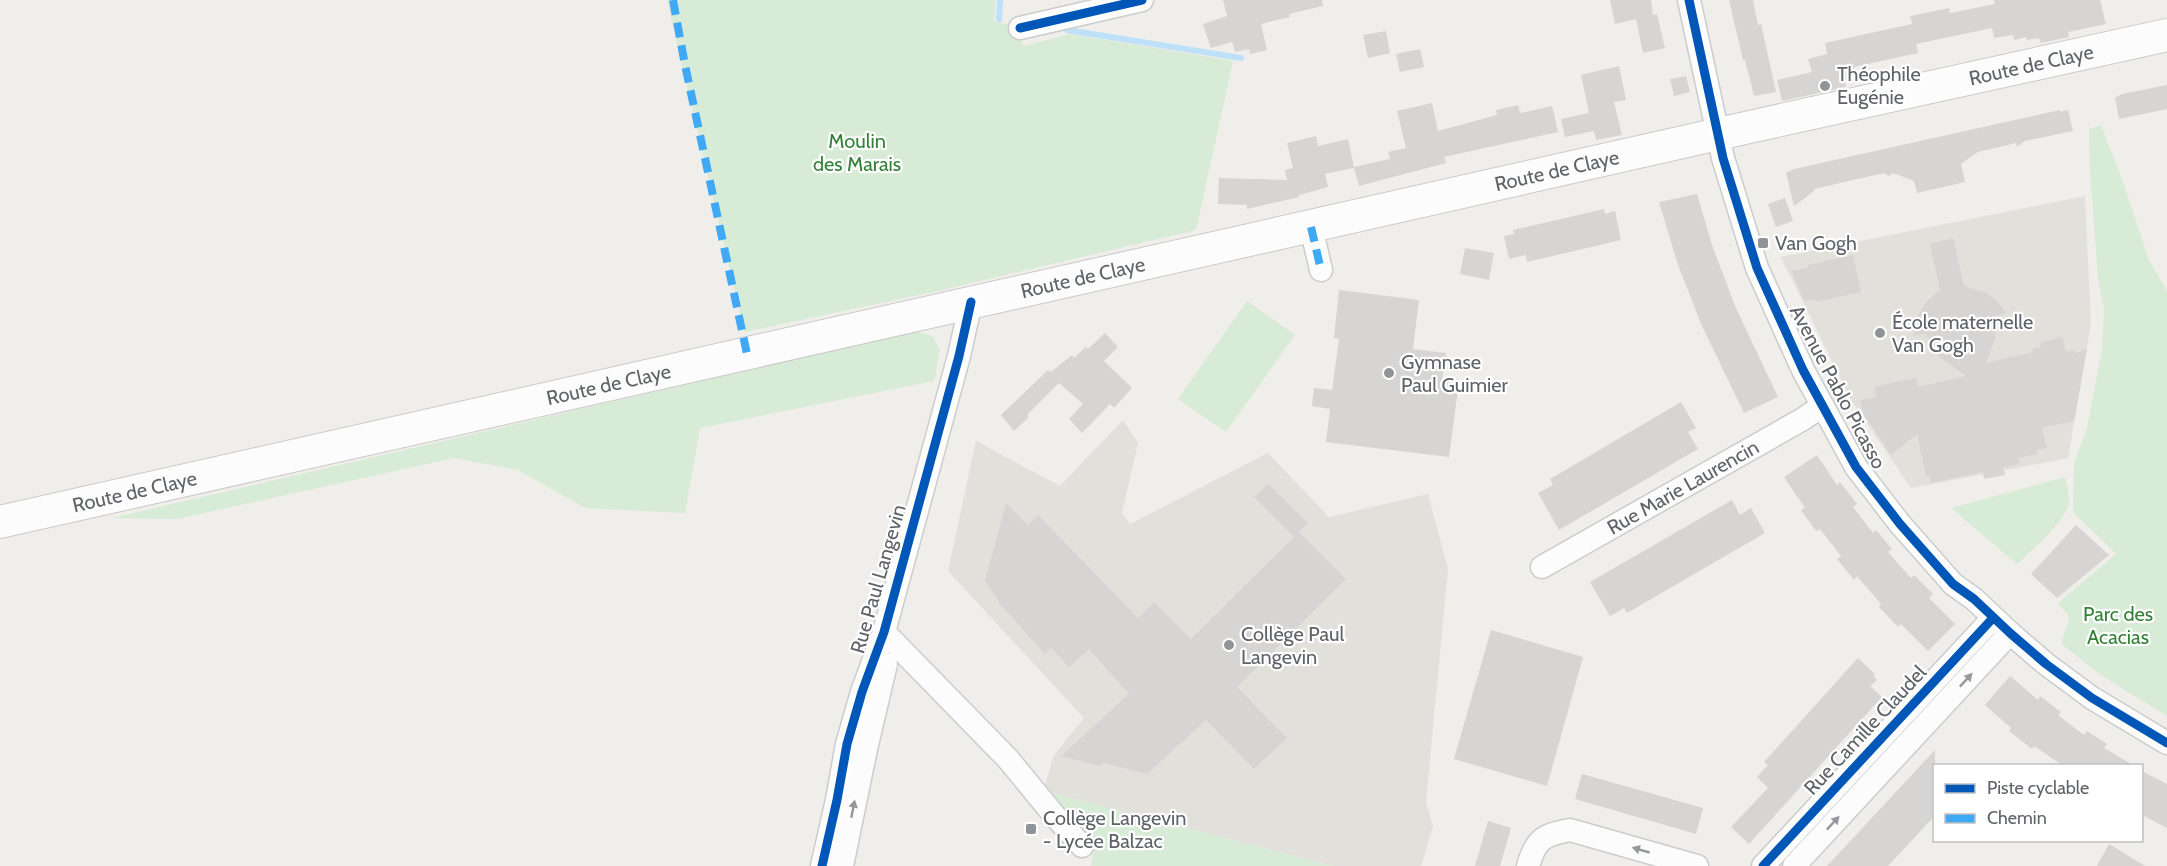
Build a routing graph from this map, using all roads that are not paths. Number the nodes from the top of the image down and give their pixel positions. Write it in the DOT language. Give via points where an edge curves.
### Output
graph roads {
  1 [pos="1142,0"];
  2 [pos="1689,0"];
  3 [pos="1020,28"];
  4 [pos="2167,35"];
  5 [pos="1719,134"];
  6 [pos="1311,227"];
  7 [pos="1321,270"];
  8 [pos="971,302"];
  9 [pos="1822,406"];
  10 [pos="0,522"];
  11 [pos="1542,567"];
  12 [pos="2001,626"];
  13 [pos="884,632"];
  14 [pos="2167,743"];
  15 [pos="1082,846"];
  16 [pos="822,866"];
  17 [pos="842,866"];
  18 [pos="1528,866"];
  19 [pos="1697,866"];
  20 [pos="1763,866"];
  21 [pos="1794,866"];
  1 -- 3 [label="street"];
  2 -- 5 [label="street, Avenue Pablo Picasso"];
  4 -- 5 [label="main road, Route de Claye"];
  5 -- 6 [label="main road, Route de Claye"];
  5 -- 9 [label="street, Avenue Pablo Picasso" via="1757,268"];
  6 -- 7 [label="street"];
  6 -- 8 [label="main road, Route de Claye"];
  8 -- 10 [label="main road, Route de Claye"];
  8 -- 13 [label="street, Rue Paul Langevin"];
  9 -- 11 [label="street, Rue Marie Laurencin"];
  9 -- 12 [label="street, Avenue Pablo Picasso" via="1856,467 1900,524 1953,584"];
  12 -- 14 [label="street, Avenue Pablo Picasso" via="2092,698"];
  12 -- 20 [label="street, Rue Camille Claudel"];
  21 -- 12 [label="street, Rue Camille Claudel, one-way"];
  13 -- 15 [label="street" via="1008,759"];
  13 -- 16 [label="street, Rue Paul Langevin" via="846,744"];
  17 -- 13 [label="street, Rue Paul Langevin, one-way" via="886,666"];
  19 -- 18 [label="street, one-way" via="1570,830 1548,834 1533,849"];
}
